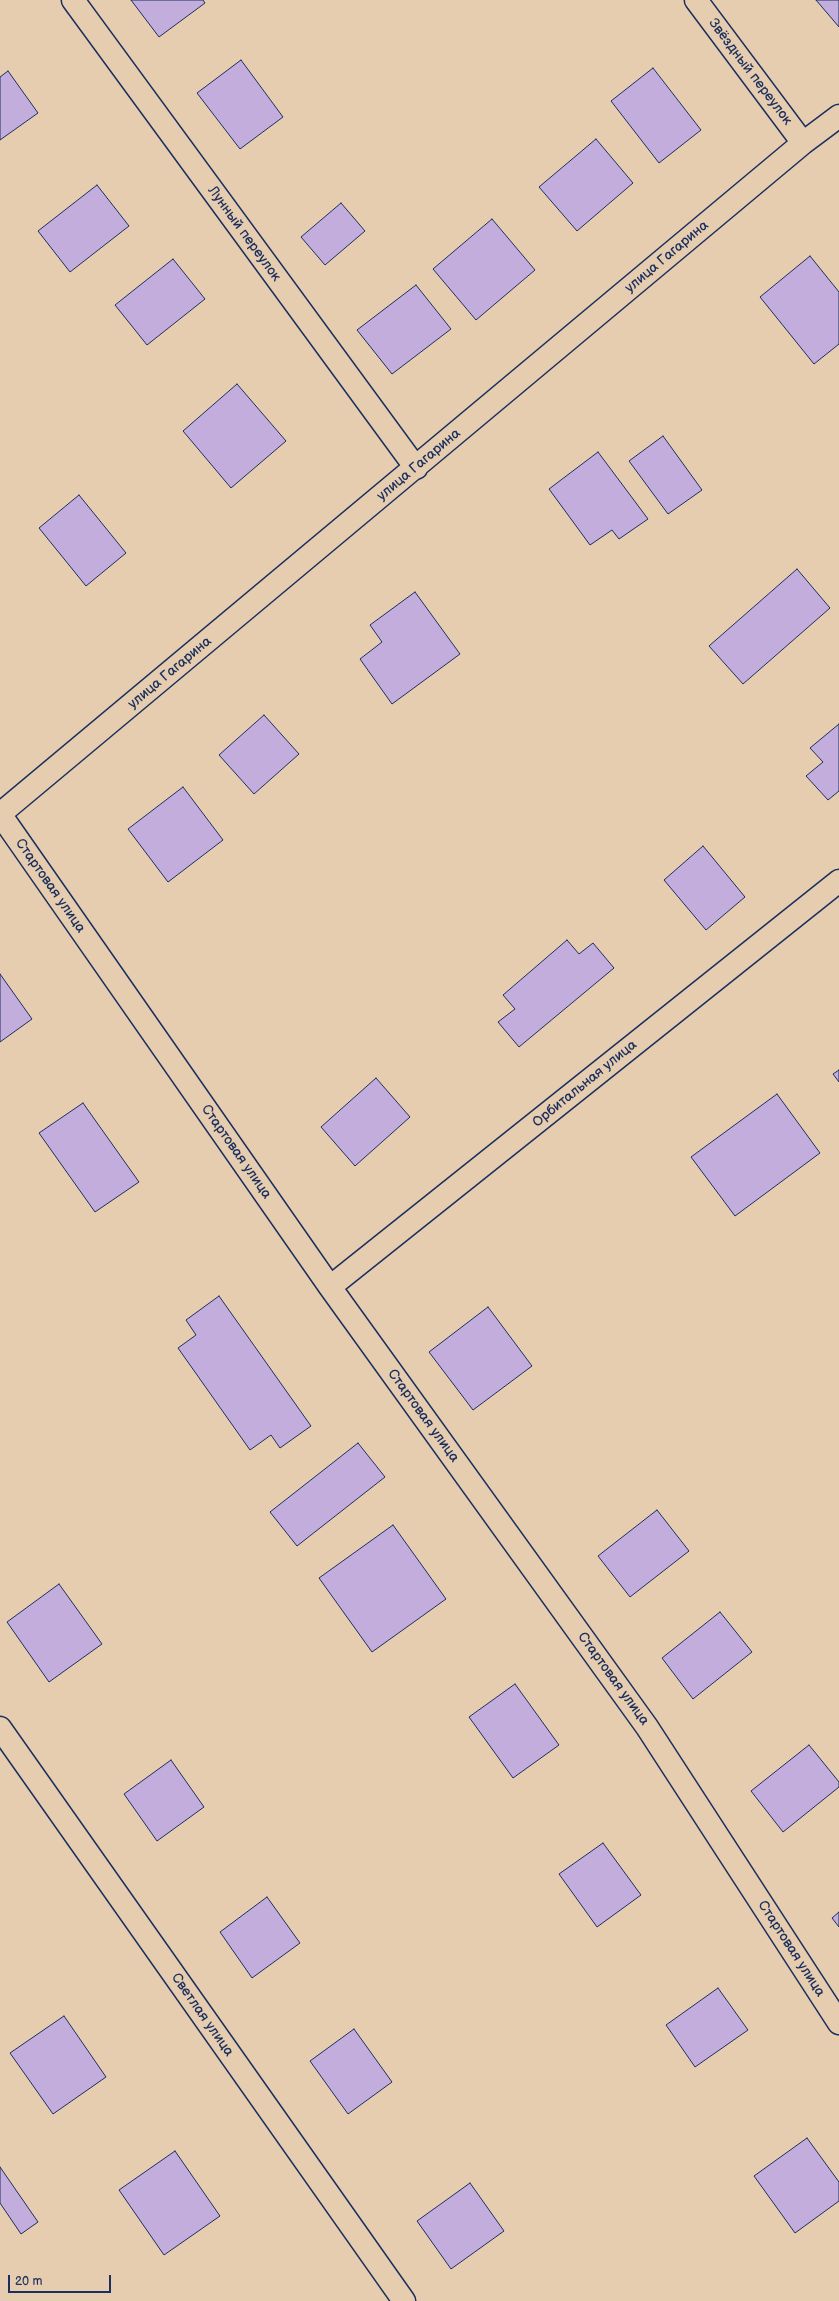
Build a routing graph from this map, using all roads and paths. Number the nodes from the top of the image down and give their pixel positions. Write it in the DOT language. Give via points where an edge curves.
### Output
graph roads {
  1 [pos="73,0"];
  2 [pos="696,0"];
  3 [pos="839,116"];
  4 [pos="803,143"];
  5 [pos="416,468"];
  6 [pos="0,814"];
  7 [pos="839,881"];
  8 [pos="330,1287"];
  9 [pos="0,1728"];
  10 [pos="839,2023"];
  11 [pos="404,2301"];
  1 -- 5 [label="street, Лунный переулок"];
  2 -- 4 [label="street, Звёздный переулок"];
  3 -- 4 [label="street, улица Гагарина"];
  4 -- 5 [label="street, улица Гагарина"];
  5 -- 6 [label="street, улица Гагарина"];
  6 -- 8 [label="street, Стартовая улица"];
  7 -- 8 [label="street, Орбитальная улица"];
  8 -- 10 [label="street, Стартовая улица" via="648,1727"];
  9 -- 11 [label="street, Светлая улица"];
}
